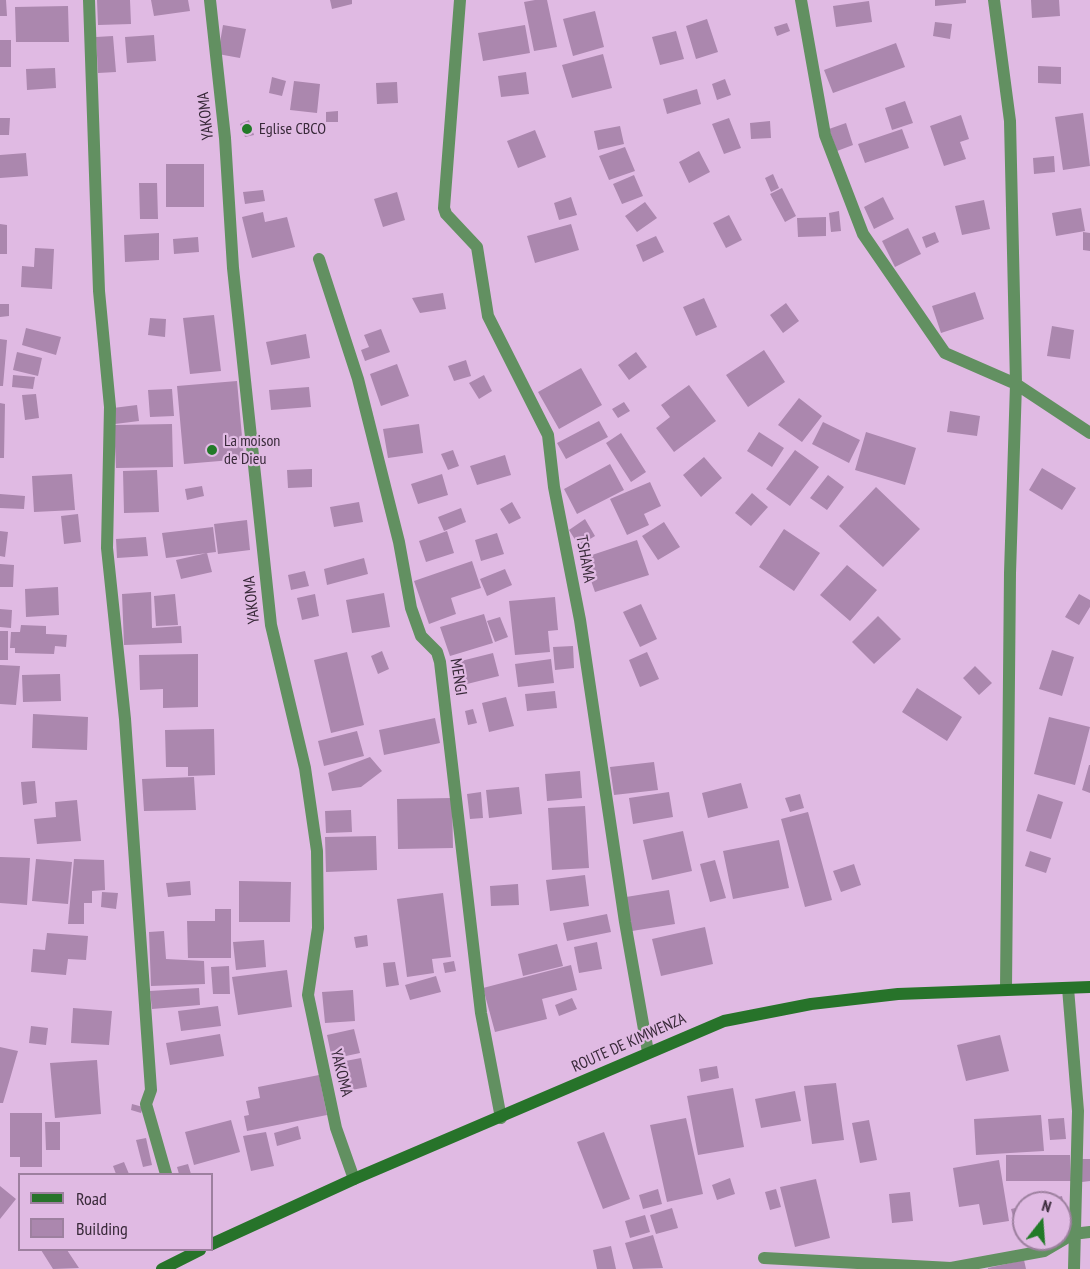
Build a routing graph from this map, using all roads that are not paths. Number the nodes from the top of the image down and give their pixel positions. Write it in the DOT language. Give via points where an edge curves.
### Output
graph roads {
  1 [pos="90,0"];
  2 [pos="460,0"];
  3 [pos="801,0"];
  4 [pos="994,0"];
  5 [pos="210,4"];
  6 [pos="319,259"];
  7 [pos="1016,384"];
  8 [pos="1090,433"];
  9 [pos="1090,987"];
  10 [pos="1006,988"];
  11 [pos="1068,988"];
  12 [pos="648,1052"];
  13 [pos="501,1118"];
  14 [pos="166,1173"];
  15 [pos="354,1179"];
  16 [pos="1090,1232"];
  17 [pos="1073,1234"];
  18 [pos="213,1244"];
  19 [pos="192,1251"];
  20 [pos="764,1258"];
  21 [pos="162,1269"];
  22 [pos="1074,1269"];
  1 -- 14 [label="street" via="99,291 110,407 107,548 124,719 151,1090 146,1104"];
  2 -- 12 [label="street, TSHAMA" via="444,208 477,246 488,316 548,435"];
  3 -- 7 [label="street" via="825,135 863,234 945,353"];
  4 -- 7 [label="street" via="1010,121"];
  5 -- 15 [label="street, YAKOMA" via="271,625 305,768 316,851 318,928 308,995 336,1128"];
  6 -- 13 [label="street, MENGI" via="358,379 399,542 411,608 421,636 437,652 440,662 481,1013"];
  7 -- 8 [label="street"];
  7 -- 10 [label="street"];
  9 -- 11 [label="street, ROUTE DE KIMWENZA"];
  10 -- 11 [label="street, ROUTE DE KIMWENZA"];
  10 -- 12 [label="street, ROUTE DE KIMWENZA" via="811,1004 724,1021"];
  11 -- 17 [label="street" via="1078,1111"];
  12 -- 13 [label="street, ROUTE DE KIMWENZA"];
  13 -- 15 [label="street, ROUTE DE KIMWENZA"];
  15 -- 18 [label="street, ROUTE DE KIMWENZA"];
  16 -- 17 [label="street"];
  17 -- 20 [label="street" via="1044,1251 951,1268"];
  17 -- 22 [label="street"];
  19 -- 21 [label="street"];
}
